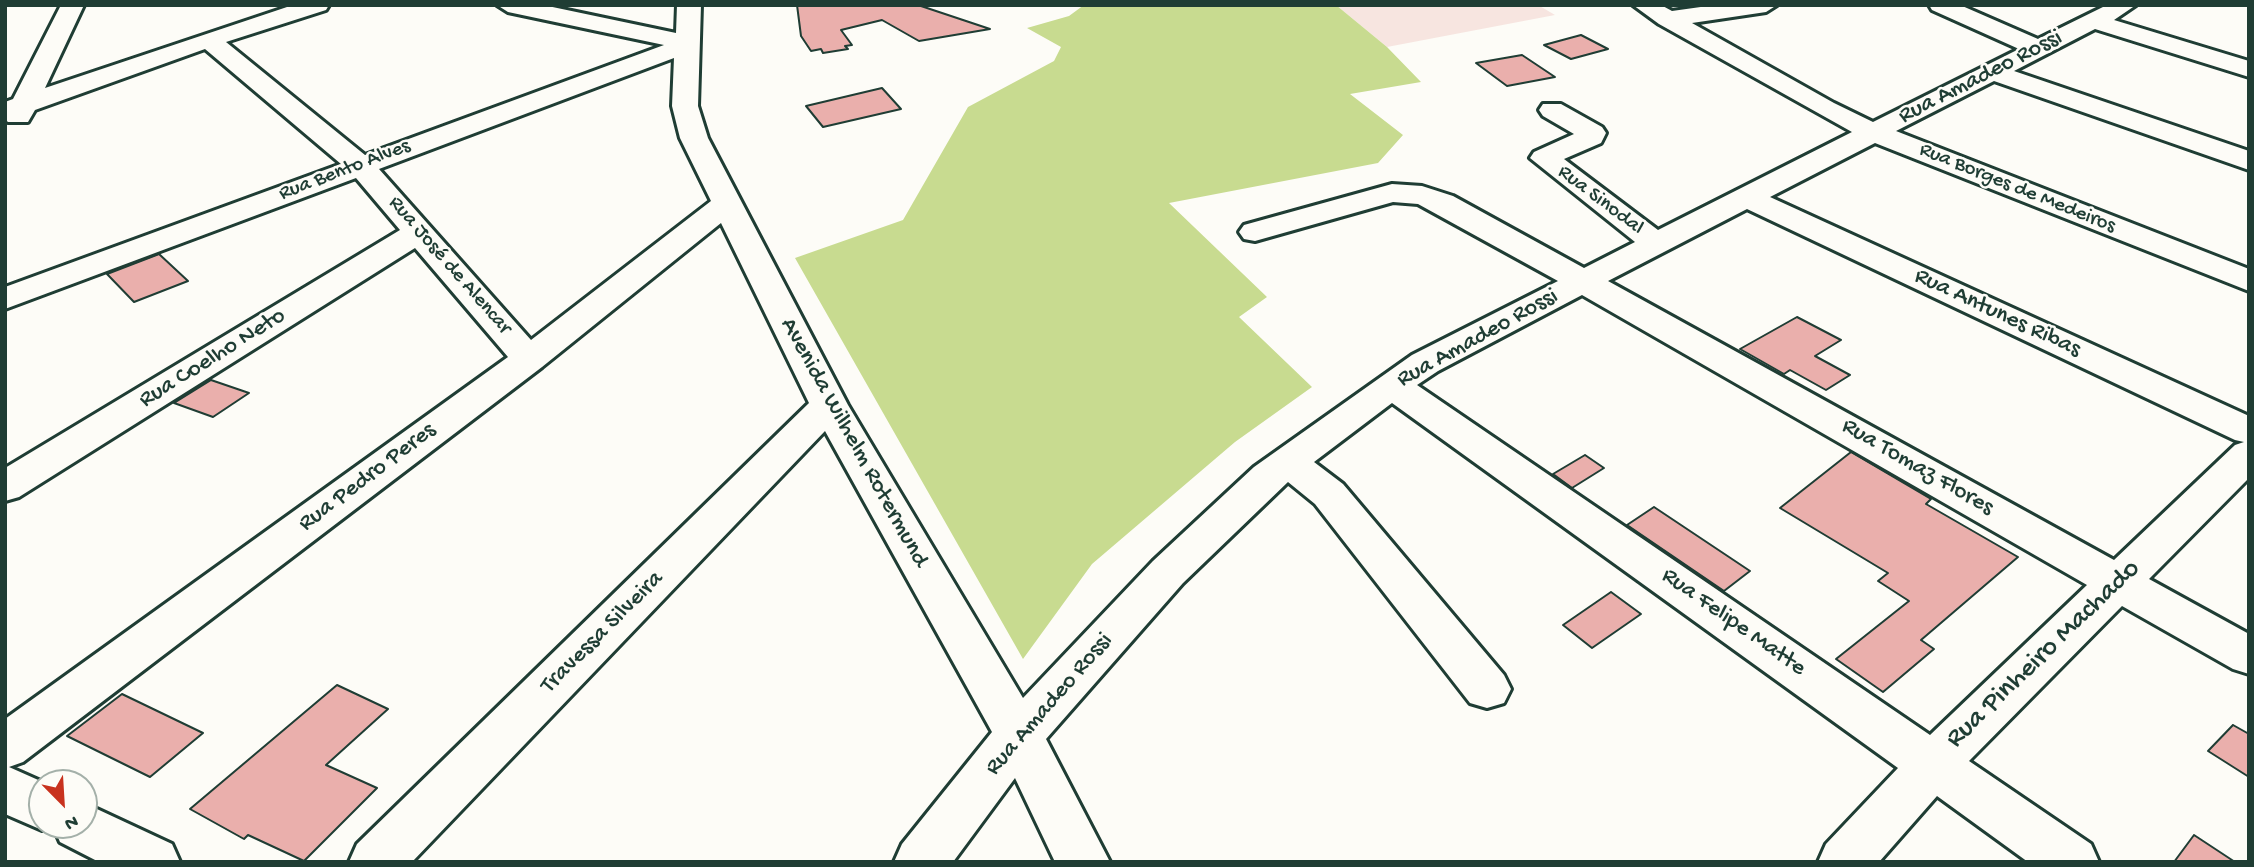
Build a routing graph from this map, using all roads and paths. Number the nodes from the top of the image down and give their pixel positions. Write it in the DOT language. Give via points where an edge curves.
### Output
graph roads {
  1 [pos="73,5"];
  2 [pos="318,5"];
  3 [pos="508,5"];
  4 [pos="1644,5"];
  5 [pos="1766,5"];
  6 [pos="1940,5"];
  7 [pos="2125,5"];
  8 [pos="1667,19"];
  9 [pos="2093,21"];
  10 [pos="687,31"];
  11 [pos="208,40"];
  12 [pos="2037,48"];
  13 [pos="2249,69"];
  14 [pos="1992,72"];
  15 [pos="15,107"];
  16 [pos="1552,110"];
  17 [pos="1873,132"];
  18 [pos="5,136"];
  19 [pos="2249,161"];
  20 [pos="360,165"];
  21 [pos="1746,197"];
  22 [pos="726,204"];
  23 [pos="420,231"];
  24 [pos="1255,232"];
  25 [pos="1657,244"];
  26 [pos="1585,281"];
  27 [pos="2249,281"];
  28 [pos="5,299"];
  29 [pos="529,359"];
  30 [pos="1392,385"];
  31 [pos="829,405"];
  32 [pos="2249,431"];
  33 [pos="2249,454"];
  34 [pos="1288,462"];
  35 [pos="5,487"];
  36 [pos="2119,583"];
  37 [pos="2249,656"];
  38 [pos="1487,689"];
  39 [pos="1020,736"];
  40 [pos="5,747"];
  41 [pos="1934,763"];
  42 [pos="5,788"];
  43 [pos="28,800"];
  44 [pos="98,834"];
  45 [pos="153,862"];
  46 [pos="376,862"];
  47 [pos="921,862"];
  48 [pos="1083,862"];
  49 [pos="1845,862"];
  50 [pos="2072,862"];
  1 -- 15 [label="street"];
  2 -- 11 [label="street"];
  3 -- 10 [label="street"];
  4 -- 8 [label="street, Rua Borges de Medeiros"];
  5 -- 8 [label="street"];
  6 -- 12 [label="street"];
  7 -- 9 [label="street, Rua Amadeo Rossi"];
  8 -- 17 [label="street, Rua Borges de Medeiros"];
  9 -- 12 [label="street, Rua Amadeo Rossi"];
  9 -- 13 [label="street"];
  10 -- 20 [label="street, Rua Bento Alves"];
  10 -- 22 [label="street, Avenida Wilhelm Rotermund" via="685,106 694,138"];
  11 -- 15 [label="street"];
  11 -- 20 [label="street, Rua José de Alencar"];
  12 -- 14 [label="street, Rua Amadeo Rossi"];
  14 -- 17 [label="street, Rua Amadeo Rossi"];
  14 -- 19 [label="street"];
  15 -- 18 [label="street"];
  16 -- 25 [label="street, Rua Sinodal" via="1591,137 1544,158"];
  17 -- 21 [label="street, Rua Amadeo Rossi"];
  17 -- 27 [label="street, Rua Borges de Medeiros"];
  20 -- 23 [label="street, Rua José de Alencar"];
  20 -- 28 [label="street, Rua Bento Alves"];
  21 -- 25 [label="street, Rua Amadeo Rossi"];
  21 -- 32 [label="street, Rua Antunes Ribas"];
  22 -- 29 [label="street, Rua Pedro Peres"];
  22 -- 31 [label="street, Avenida Wilhelm Rotermund"];
  23 -- 29 [label="street, Rua José de Alencar"];
  23 -- 35 [label="street, Rua Coelho Neto"];
  24 -- 26 [label="street, Rua Tomaz Flores" via="1392,193 1414,194 1442,202"];
  25 -- 26 [label="street, Rua Amadeo Rossi"];
  26 -- 30 [label="street, Rua Amadeo Rossi" via="1425,363"];
  26 -- 36 [label="street, Rua Tomaz Flores"];
  29 -- 40 [label="street, Rua Pedro Peres"];
  30 -- 34 [label="street, Rua Amadeo Rossi"];
  30 -- 41 [label="street, Rua Felipe Matte"];
  31 -- 39 [label="street, Avenida Wilhelm Rotermund"];
  31 -- 46 [label="street, Travessa Silveira"];
  33 -- 36 [label="street, Rua Pinheiro Machado"];
  34 -- 38 [label="street" via="1329,494"];
  34 -- 39 [label="street, Rua Amadeo Rossi" via="1168,572"];
  36 -- 37 [label="street, Rua Tomaz Flores"];
  36 -- 41 [label="street, Rua Pinheiro Machado"];
  39 -- 47 [label="street, Rua Amadeo Rossi"];
  39 -- 48 [label="street, Avenida Wilhelm Rotermund"];
  41 -- 49 [label="street, Rua Pinheiro Machado"];
  41 -- 50 [label="street, Rua Felipe Matte"];
  42 -- 43 [label="street"];
  44 -- 45 [label="street"];
}
